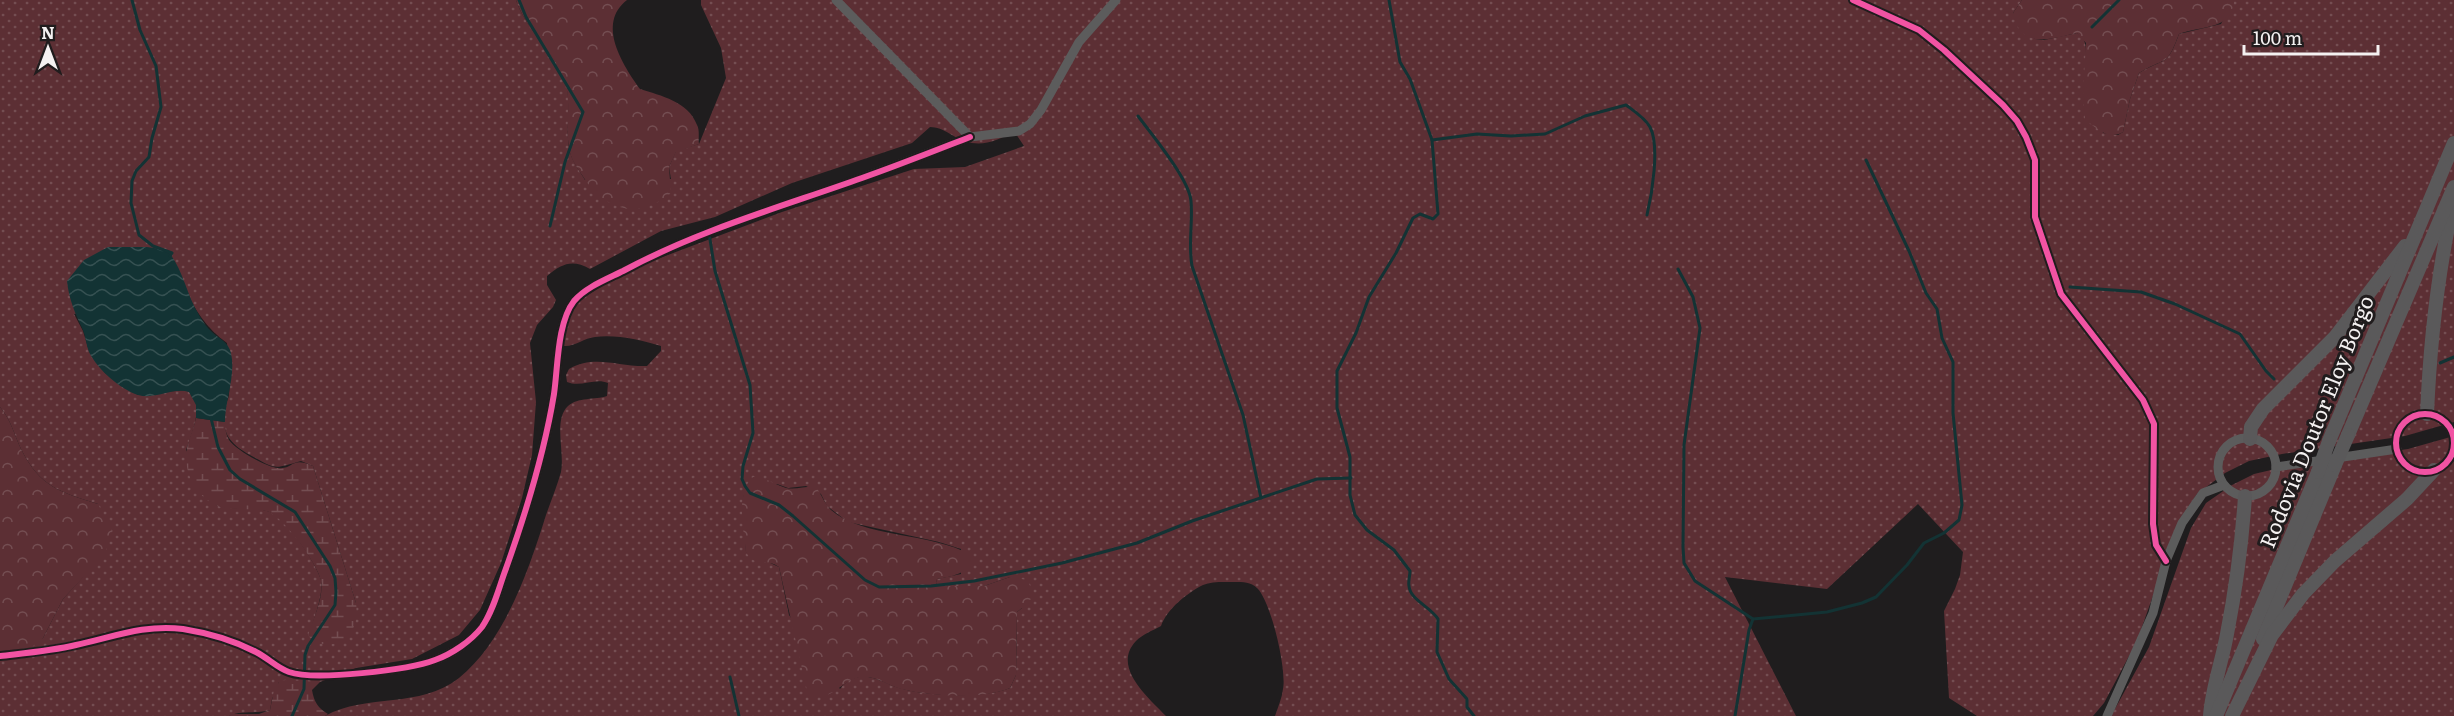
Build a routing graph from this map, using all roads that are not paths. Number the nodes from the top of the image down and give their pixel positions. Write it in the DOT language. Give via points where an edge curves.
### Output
graph roads {
  1 [pos="836,0"];
  2 [pos="1116,0"];
  3 [pos="1853,0"];
  4 [pos="970,137"];
  5 [pos="2454,143"];
  6 [pos="2454,187"];
  7 [pos="2454,201"];
  8 [pos="2416,233"];
  9 [pos="2427,414"];
  10 [pos="2453,436"];
  11 [pos="2250,439"];
  12 [pos="2397,449"];
  13 [pos="2276,467"];
  14 [pos="2434,470"];
  15 [pos="2224,485"];
  16 [pos="2245,496"];
  17 [pos="2166,561"];
  18 [pos="0,656"];
  19 [pos="2107,716"];
  20 [pos="2210,716"];
  21 [pos="2216,716"];
  22 [pos="2231,716"];
  1 -- 4 [label="street"];
  2 -- 4 [label="street" via="1079,42 1030,124 1018,131"];
  3 -- 17 [label="street" via="1919,30 2003,105 2026,137 2035,160 2035,218 2061,294 2143,400 2154,424 2153,524 2156,545"];
  4 -- 18 [label="street" via="864,178 714,228 643,260 576,300 562,330 550,418 513,550 489,615 480,629 456,650 412,666 310,676 284,670 257,652 234,643 192,631 158,628 132,630 49,651"];
  5 -- 8 [label="highway, Rodovia Doutor Eloy Borgo"];
  6 -- 22 [label="highway, Rodovia Doutor Eloy Borgo, bridge"];
  7 -- 9 [label="highway" via="2436,297"];
  8 -- 11 [label="highway" via="2335,337 2263,409 2251,427"];
  8 -- 21 [label="highway, Rodovia Doutor Eloy Borgo, bridge"];
  9 -- 10 [label="street" via="2444,421"];
  9 -- 12 [label="street" via="2415,416 2401,426 2396,437"];
  10 -- 14 [label="street" via="2451,454"];
  11 -- 13 [label="street" via="2266,446 2274,455"];
  11 -- 15 [label="street" via="2232,443 2221,456 2219,474"];
  12 -- 13 [label="street"];
  12 -- 14 [label="street" via="2411,468"];
  13 -- 16 [label="street" via="2267,488"];
  14 -- 22 [label="highway" via="2303,594 2272,635"];
  15 -- 16 [label="street"];
  15 -- 17 [label="street" via="2203,493 2191,508"];
  16 -- 20 [label="highway" via="2232,605"];
  17 -- 19 [label="street" via="2153,613"];
}
